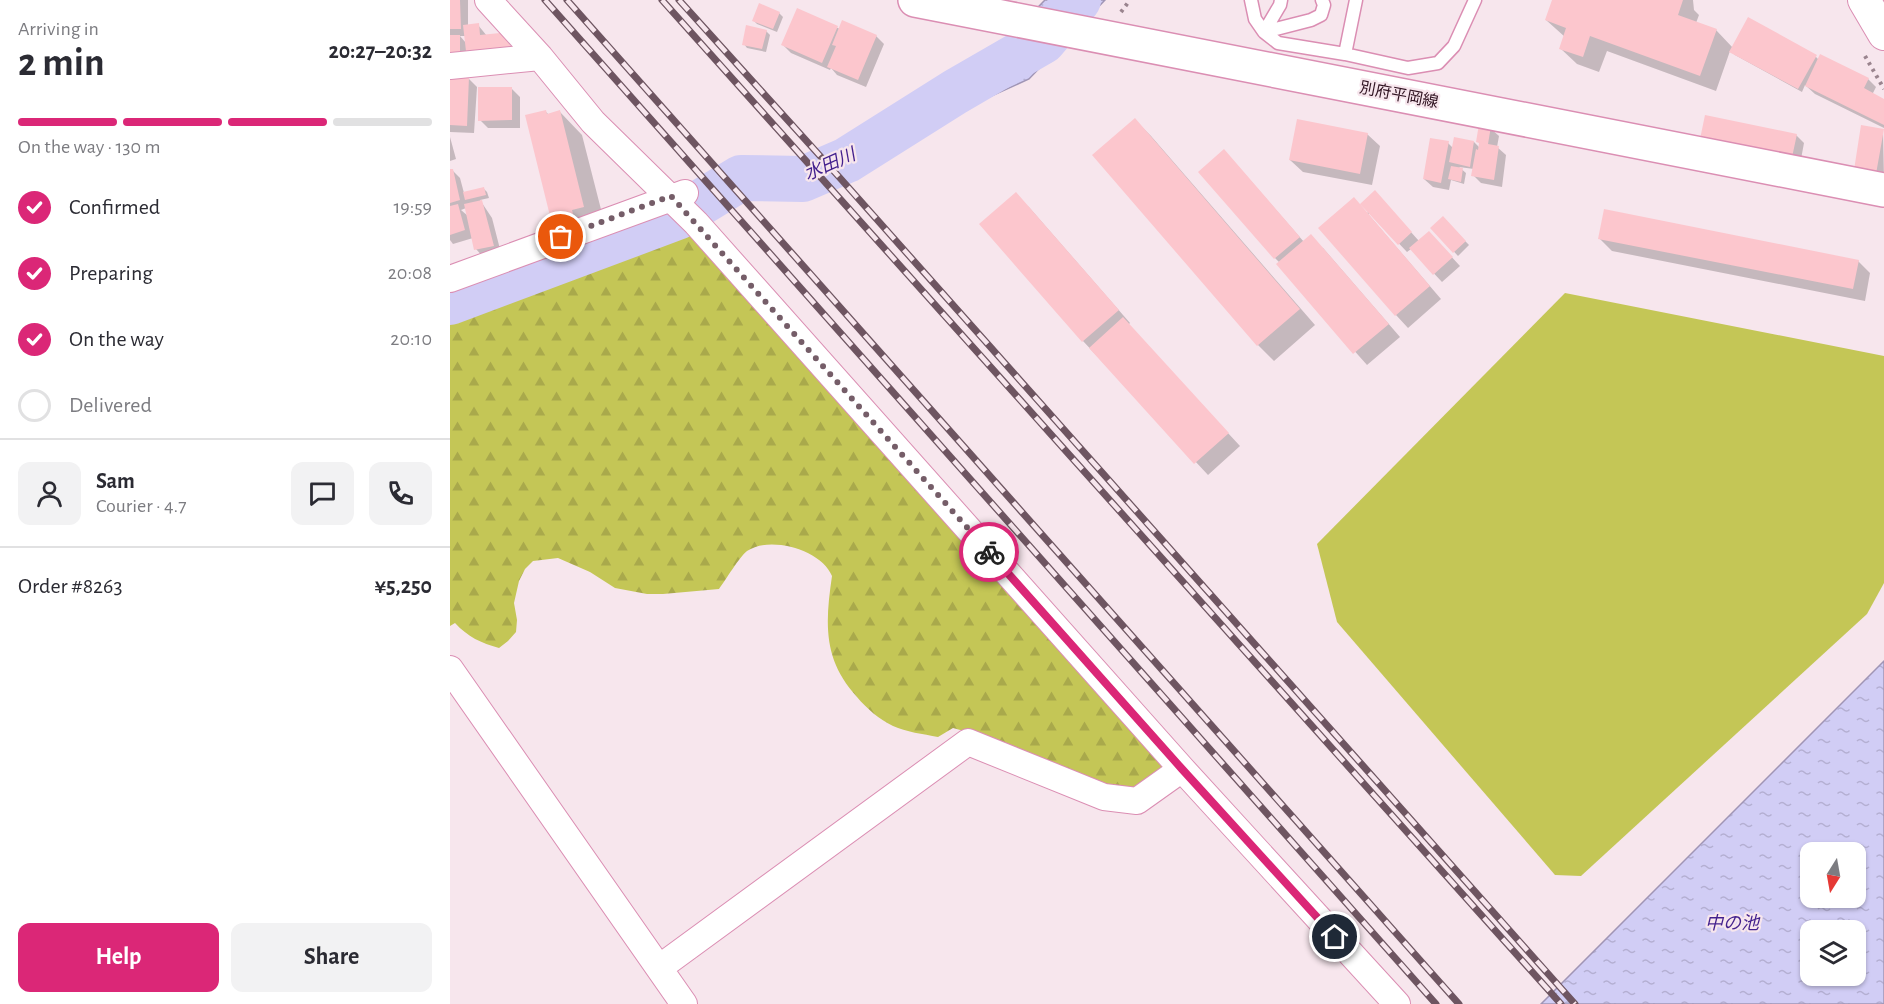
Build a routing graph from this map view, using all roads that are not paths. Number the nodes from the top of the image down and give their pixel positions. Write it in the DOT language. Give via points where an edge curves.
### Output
graph roads {
  1 [pos="488,0"];
  2 [pos="915,0"];
  3 [pos="1251,0"];
  4 [pos="1281,0"];
  5 [pos="1322,0"];
  6 [pos="1356,0"];
  7 [pos="1475,0"];
  8 [pos="1864,0"];
  9 [pos="1016,13"];
  10 [pos="1264,32"];
  11 [pos="1884,34"];
  12 [pos="1345,54"];
  13 [pos="540,57"];
  14 [pos="450,66"];
  15 [pos="1884,190"];
  16 [pos="677,197"];
  17 [pos="450,279"];
  18 [pos="450,669"];
  19 [pos="1182,769"];
  20 [pos="659,968"];
  21 [pos="684,1004"];
  22 [pos="1396,1004"];
  1 -- 13 [label="street"];
  2 -- 9 [label="main road, 別府平岡線"];
  3 -- 10 [label="lane" via="1255,19"];
  4 -- 10 [label="lane"];
  5 -- 10 [label="lane" via="1321,15"];
  6 -- 12 [label="lane"];
  7 -- 12 [label="lane" via="1454,46 1438,63 1408,68"];
  8 -- 11 [label="street"];
  9 -- 15 [label="main road, 別府平岡線" via="1068,31"];
  10 -- 12 [label="lane" via="1278,43"];
  13 -- 14 [label="street"];
  13 -- 16 [label="street" via="593,122"];
  16 -- 17 [label="street"];
  16 -- 19 [label="street"];
  18 -- 20 [label="street"];
  19 -- 20 [label="street" via="1137,801 1104,797 968,742"];
  19 -- 22 [label="street"];
  20 -- 21 [label="street"];
}
